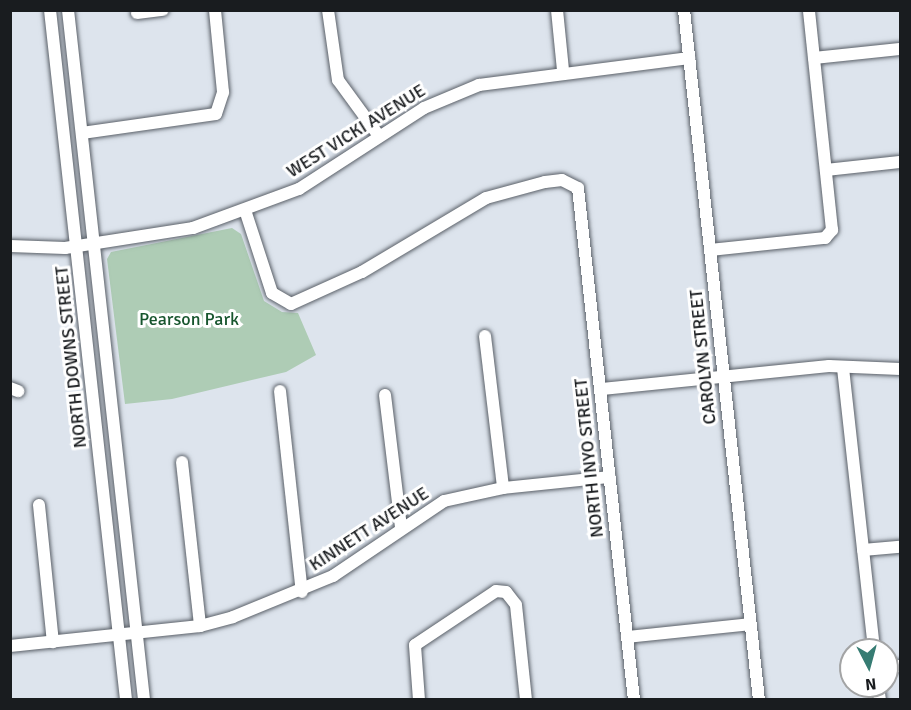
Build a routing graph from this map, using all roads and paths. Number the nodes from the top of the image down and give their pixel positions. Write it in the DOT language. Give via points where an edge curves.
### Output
graph roads {
  1 [pos="50,10"];
  2 [pos="68,10"];
  3 [pos="162,10"];
  4 [pos="215,10"];
  5 [pos="328,10"];
  6 [pos="557,10"];
  7 [pos="684,10"];
  8 [pos="809,10"];
  9 [pos="137,13"];
  10 [pos="900,48"];
  11 [pos="689,58"];
  12 [pos="814,58"];
  13 [pos="563,70"];
  14 [pos="82,133"];
  15 [pos="378,136"];
  16 [pos="900,162"];
  17 [pos="826,170"];
  18 [pos="246,213"];
  19 [pos="94,244"];
  20 [pos="10,246"];
  21 [pos="77,246"];
  22 [pos="710,250"];
  23 [pos="485,336"];
  24 [pos="843,368"];
  25 [pos="900,369"];
  26 [pos="724,375"];
  27 [pos="602,389"];
  28 [pos="280,391"];
  29 [pos="386,395"];
  30 [pos="182,462"];
  31 [pos="609,477"];
  32 [pos="502,488"];
  33 [pos="39,505"];
  34 [pos="401,528"];
  35 [pos="900,547"];
  36 [pos="863,550"];
  37 [pos="303,592"];
  38 [pos="750,624"];
  39 [pos="200,626"];
  40 [pos="137,633"];
  41 [pos="121,635"];
  42 [pos="627,637"];
  43 [pos="873,638"];
  44 [pos="53,642"];
  45 [pos="10,646"];
  46 [pos="126,699"];
  47 [pos="144,699"];
  48 [pos="419,699"];
  49 [pos="526,699"];
  50 [pos="634,699"];
  51 [pos="759,699"];
  1 -- 21 [label="street, NORTH DOWNS STREET"];
  2 -- 14 [label="street, NORTH DOWNS STREET"];
  3 -- 9 [label="street"];
  4 -- 14 [label="street" via="223,100 211,116"];
  5 -- 15 [label="street" via="338,80"];
  6 -- 13 [label="street"];
  7 -- 11 [label="street, CAROLYN STREET"];
  8 -- 12 [label="street"];
  10 -- 12 [label="street"];
  11 -- 13 [label="street, WEST VICKI AVENUE"];
  11 -- 22 [label="street, CAROLYN STREET"];
  12 -- 17 [label="street"];
  13 -- 15 [label="street, WEST VICKI AVENUE" via="479,85 431,104"];
  14 -- 19 [label="street, NORTH DOWNS STREET"];
  15 -- 18 [label="street, WEST VICKI AVENUE" via="333,170"];
  16 -- 17 [label="street"];
  17 -- 22 [label="street" via="828,234"];
  18 -- 19 [label="street, WEST VICKI AVENUE" via="193,228"];
  18 -- 27 [label="street, NORTH INYO STREET" via="272,293 281,302 303,302 467,207 514,188 562,180 578,188"];
  19 -- 21 [label="street, WEST VICKI AVENUE"];
  19 -- 40 [label="street, NORTH DOWNS STREET"];
  20 -- 21 [label="street, WEST VICKI AVENUE"];
  21 -- 41 [label="street, NORTH DOWNS STREET"];
  22 -- 26 [label="street, CAROLYN STREET"];
  23 -- 32 [label="street"];
  24 -- 25 [label="street"];
  24 -- 26 [label="street"];
  24 -- 36 [label="street"];
  26 -- 27 [label="street"];
  26 -- 38 [label="street, CAROLYN STREET"];
  27 -- 31 [label="street, NORTH INYO STREET"];
  28 -- 37 [label="street"];
  29 -- 34 [label="street"];
  30 -- 39 [label="street"];
  31 -- 32 [label="street, KINNETT AVENUE"];
  31 -- 42 [label="street, NORTH INYO STREET"];
  32 -- 34 [label="street, KINNETT AVENUE" via="444,501"];
  33 -- 44 [label="street"];
  34 -- 37 [label="street, KINNETT AVENUE"];
  35 -- 36 [label="street"];
  36 -- 43 [label="street"];
  37 -- 39 [label="street, KINNETT AVENUE"];
  38 -- 42 [label="street"];
  38 -- 51 [label="street, CAROLYN STREET"];
  39 -- 40 [label="street, KINNETT AVENUE"];
  40 -- 41 [label="street, KINNETT AVENUE"];
  40 -- 47 [label="street, NORTH DOWNS STREET"];
  41 -- 44 [label="street, KINNETT AVENUE"];
  41 -- 46 [label="street, NORTH DOWNS STREET"];
  42 -- 50 [label="street, NORTH INYO STREET"];
  44 -- 45 [label="street, KINNETT AVENUE"];
  48 -- 49 [label="street" via="414,650 420,639 492,593 506,592 516,605"];
}
